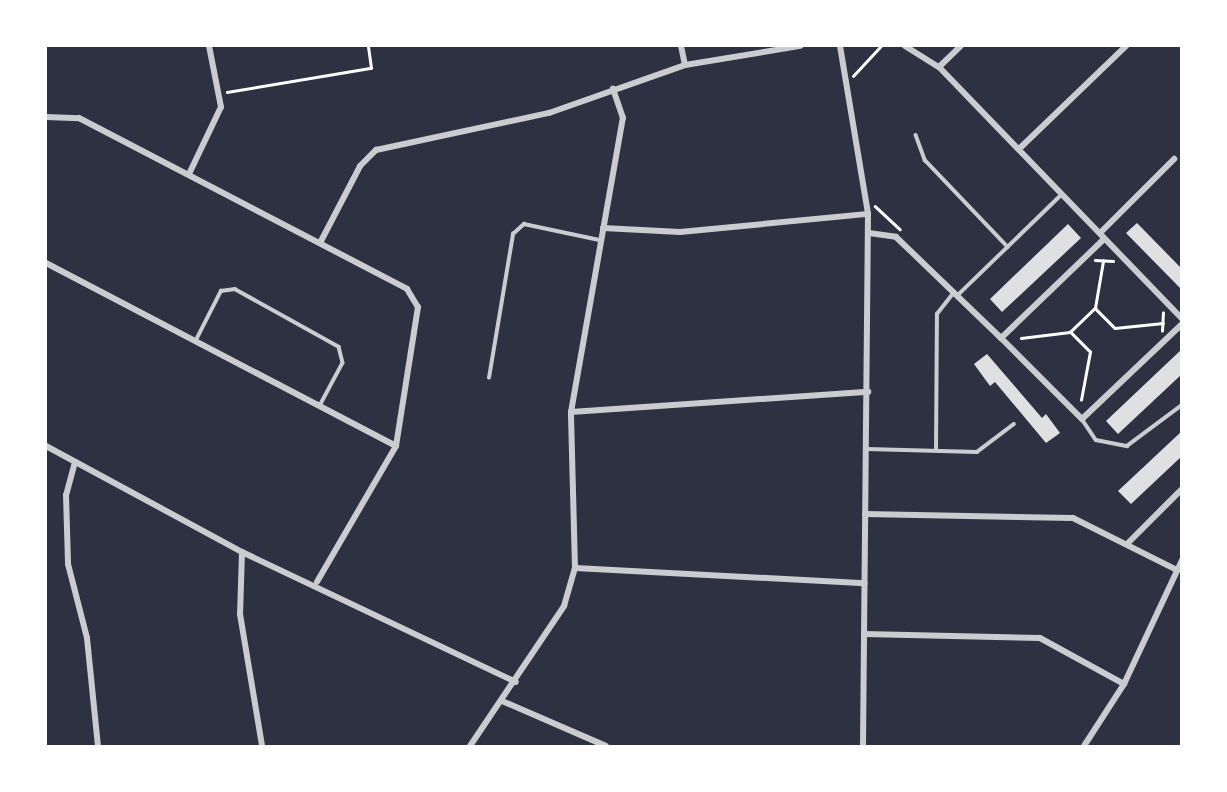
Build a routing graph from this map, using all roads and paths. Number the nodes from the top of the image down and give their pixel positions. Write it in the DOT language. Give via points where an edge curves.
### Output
graph roads {
  1 [pos="209,46"];
  2 [pos="368,46"];
  3 [pos="681,46"];
  4 [pos="800,46"];
  5 [pos="840,46"];
  6 [pos="881,46"];
  7 [pos="905,46"];
  8 [pos="961,46"];
  9 [pos="1126,46"];
  10 [pos="685,65"];
  11 [pos="939,67"];
  12 [pos="845,77"];
  13 [pos="613,89"];
  14 [pos="221,93"];
  15 [pos="46,117"];
  16 [pos="916,135"];
  17 [pos="1019,149"];
  18 [pos="1174,159"];
  19 [pos="189,174"];
  20 [pos="1062,194"];
  21 [pos="868,205"];
  22 [pos="868,214"];
  23 [pos="603,228"];
  24 [pos="869,233"];
  25 [pos="1102,236"];
  26 [pos="896,237"];
  27 [pos="600,240"];
  28 [pos="320,243"];
  29 [pos="1008,247"];
  30 [pos="1091,260"];
  31 [pos="1103,261"];
  32 [pos="1116,261"];
  33 [pos="46,263"];
  34 [pos="958,293"];
  35 [pos="1095,308"];
  36 [pos="1163,310"];
  37 [pos="1181,321"];
  38 [pos="1163,323"];
  39 [pos="1021,327"];
  40 [pos="1070,332"];
  41 [pos="1162,334"];
  42 [pos="1001,338"];
  43 [pos="1021,338"];
  44 [pos="195,342"];
  45 [pos="1021,350"];
  46 [pos="489,378"];
  47 [pos="868,392"];
  48 [pos="1069,400"];
  49 [pos="1081,400"];
  50 [pos="1093,400"];
  51 [pos="1181,405"];
  52 [pos="319,407"];
  53 [pos="571,412"];
  54 [pos="1082,419"];
  55 [pos="1014,424"];
  56 [pos="46,446"];
  57 [pos="396,446"];
  58 [pos="867,449"];
  59 [pos="936,450"];
  60 [pos="75,462"];
  61 [pos="1181,489"];
  62 [pos="865,514"];
  63 [pos="1127,544"];
  64 [pos="242,552"];
  65 [pos="1181,560"];
  66 [pos="575,568"];
  67 [pos="1177,570"];
  68 [pos="317,582"];
  69 [pos="865,583"];
  70 [pos="864,634"];
  71 [pos="516,682"];
  72 [pos="1124,684"];
  73 [pos="502,701"];
  74 [pos="98,747"];
  75 [pos="262,747"];
  76 [pos="470,747"];
  77 [pos="606,747"];
  78 [pos="863,747"];
  79 [pos="1084,747"];
  1 -- 14 [label="street"];
  2 -- 14 [label="path" via="371,68"];
  3 -- 10 [label="street"];
  4 -- 10 [label="street"];
  5 -- 12 [label="street"];
  6 -- 12 [label="path" via="855,75"];
  7 -- 11 [label="street"];
  8 -- 11 [label="street"];
  9 -- 17 [label="street"];
  10 -- 13 [label="street"];
  11 -- 17 [label="street"];
  12 -- 21 [label="street"];
  13 -- 23 [label="street" via="623,118"];
  13 -- 28 [label="street" via="549,113 376,150 360,166"];
  14 -- 19 [label="street" via="216,122"];
  15 -- 19 [label="street" via="79,118"];
  16 -- 29 [label="lane" via="925,160"];
  17 -- 20 [label="street"];
  18 -- 25 [label="street"];
  19 -- 28 [label="street"];
  20 -- 25 [label="street"];
  20 -- 29 [label="lane"];
  21 -- 22 [label="street"];
  21 -- 26 [label="path" via="878,207 900,229"];
  22 -- 23 [label="street" via="680,232"];
  22 -- 24 [label="street"];
  23 -- 27 [label="street"];
  24 -- 26 [label="street"];
  24 -- 47 [label="street"];
  25 -- 37 [label="street"];
  25 -- 42 [label="street"];
  26 -- 34 [label="street"];
  27 -- 46 [label="lane" via="524,224 513,234"];
  27 -- 53 [label="street"];
  28 -- 57 [label="street" via="407,289 418,307"];
  29 -- 34 [label="lane"];
  30 -- 31 [label="path"];
  31 -- 32 [label="path"];
  31 -- 35 [label="path"];
  33 -- 44 [label="street"];
  34 -- 42 [label="street"];
  34 -- 59 [label="lane" via="937,314"];
  35 -- 38 [label="path" via="1115,328"];
  35 -- 40 [label="path"];
  36 -- 38 [label="path"];
  37 -- 54 [label="street"];
  38 -- 41 [label="path"];
  39 -- 43 [label="path"];
  40 -- 43 [label="path"];
  40 -- 49 [label="path" via="1090,352"];
  42 -- 54 [label="street"];
  43 -- 45 [label="path"];
  44 -- 52 [label="street"];
  44 -- 52 [label="lane" via="221,291 235,289 339,347 343,363"];
  47 -- 53 [label="street"];
  47 -- 58 [label="street"];
  48 -- 49 [label="path"];
  49 -- 50 [label="path"];
  51 -- 54 [label="lane" via="1128,446 1096,440"];
  52 -- 57 [label="street"];
  53 -- 66 [label="street"];
  55 -- 59 [label="lane" via="977,452"];
  56 -- 60 [label="street"];
  57 -- 68 [label="street"];
  58 -- 59 [label="lane"];
  58 -- 62 [label="street"];
  60 -- 64 [label="street"];
  60 -- 74 [label="street" via="66,495 68,564 86,638"];
  61 -- 63 [label="street"];
  62 -- 63 [label="street" via="1065,517"];
  62 -- 69 [label="street"];
  63 -- 67 [label="street"];
  64 -- 68 [label="street"];
  64 -- 75 [label="street" via="240,614"];
  65 -- 67 [label="street"];
  66 -- 69 [label="street"];
  66 -- 71 [label="street" via="564,606"];
  67 -- 72 [label="street"];
  68 -- 71 [label="street"];
  69 -- 70 [label="street"];
  70 -- 72 [label="street" via="1040,638"];
  70 -- 78 [label="street"];
  71 -- 73 [label="street"];
  72 -- 79 [label="street"];
  73 -- 76 [label="street"];
  73 -- 77 [label="street"];
}
